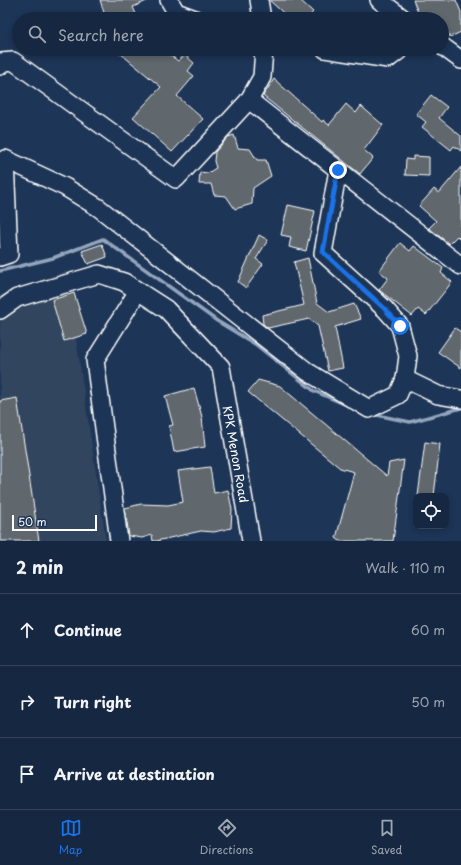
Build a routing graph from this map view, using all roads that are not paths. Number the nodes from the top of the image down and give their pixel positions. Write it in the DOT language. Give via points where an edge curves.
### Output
graph roads {
  1 [pos="169,0"];
  2 [pos="259,0"];
  3 [pos="379,0"];
  4 [pos="176,12"];
  5 [pos="261,12"];
  6 [pos="395,12"];
  7 [pos="449,51"];
  8 [pos="264,56"];
  9 [pos="369,56"];
  10 [pos="392,56"];
  11 [pos="461,60"];
  12 [pos="0,66"];
  13 [pos="249,100"];
  14 [pos="338,170"];
  15 [pos="0,257"];
  16 [pos="461,266"];
  17 [pos="138,291"];
  18 [pos="0,310"];
  19 [pos="405,379"];
  20 [pos="461,399"];
  21 [pos="119,541"];
  22 [pos="251,541"];
  1 -- 4 [label="street"];
  2 -- 5 [label="street"];
  3 -- 6 [label="street"];
  7 -- 11 [label="street"];
  8 -- 13 [label="street" via="262,77"];
  9 -- 10 [label="street" via="388,59"];
  12 -- 13 [label="street" via="1,62 13,61 176,179"];
  13 -- 14 [label="street"];
  14 -- 16 [label="street"];
  14 -- 19 [label="street" via="323,252 400,326 408,356"];
  15 -- 19 [label="street" via="9,254 5,160 64,187 99,208 308,372 369,409 398,395"];
  17 -- 18 [label="street" via="124,282 99,274 18,298"];
  17 -- 21 [label="street" via="95,360"];
  17 -- 22 [label="street, KPK Menon Road" via="166,309 221,367"];
  19 -- 20 [label="street" via="438,395"];
}
